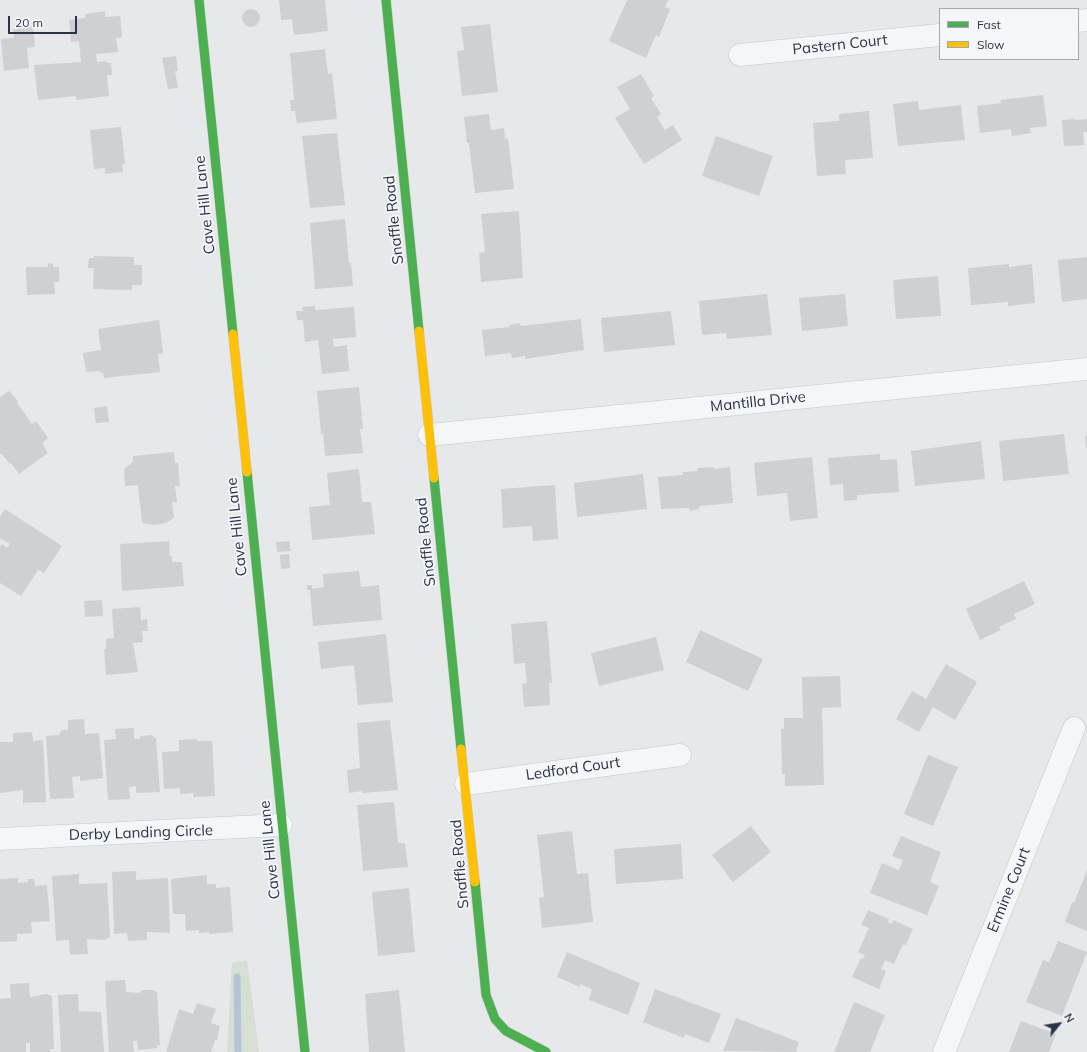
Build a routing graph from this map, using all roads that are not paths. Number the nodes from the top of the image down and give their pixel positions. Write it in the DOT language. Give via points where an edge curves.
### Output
graph roads {
  1 [pos="199,0"];
  2 [pos="386,0"];
  3 [pos="939,35"];
  4 [pos="740,55"];
  5 [pos="1087,369"];
  6 [pos="429,435"];
  7 [pos="1074,728"];
  8 [pos="680,755"];
  9 [pos="466,784"];
  10 [pos="281,825"];
  11 [pos="0,839"];
  12 [pos="305,1052"];
  13 [pos="546,1052"];
  14 [pos="944,1052"];
  1 -- 10 [label="street, Cave Hill Lane"];
  2 -- 6 [label="street, Snaffle Road"];
  3 -- 4 [label="street, Pastern Court"];
  5 -- 6 [label="street, Mantilla Drive"];
  6 -- 9 [label="street, Snaffle Road"];
  7 -- 14 [label="street, Ermine Court"];
  8 -- 9 [label="street, Ledford Court"];
  9 -- 13 [label="street, Snaffle Road" via="486,996 495,1019 506,1031"];
  10 -- 11 [label="street, Derby Landing Circle"];
  10 -- 12 [label="street, Cave Hill Lane"];
}
